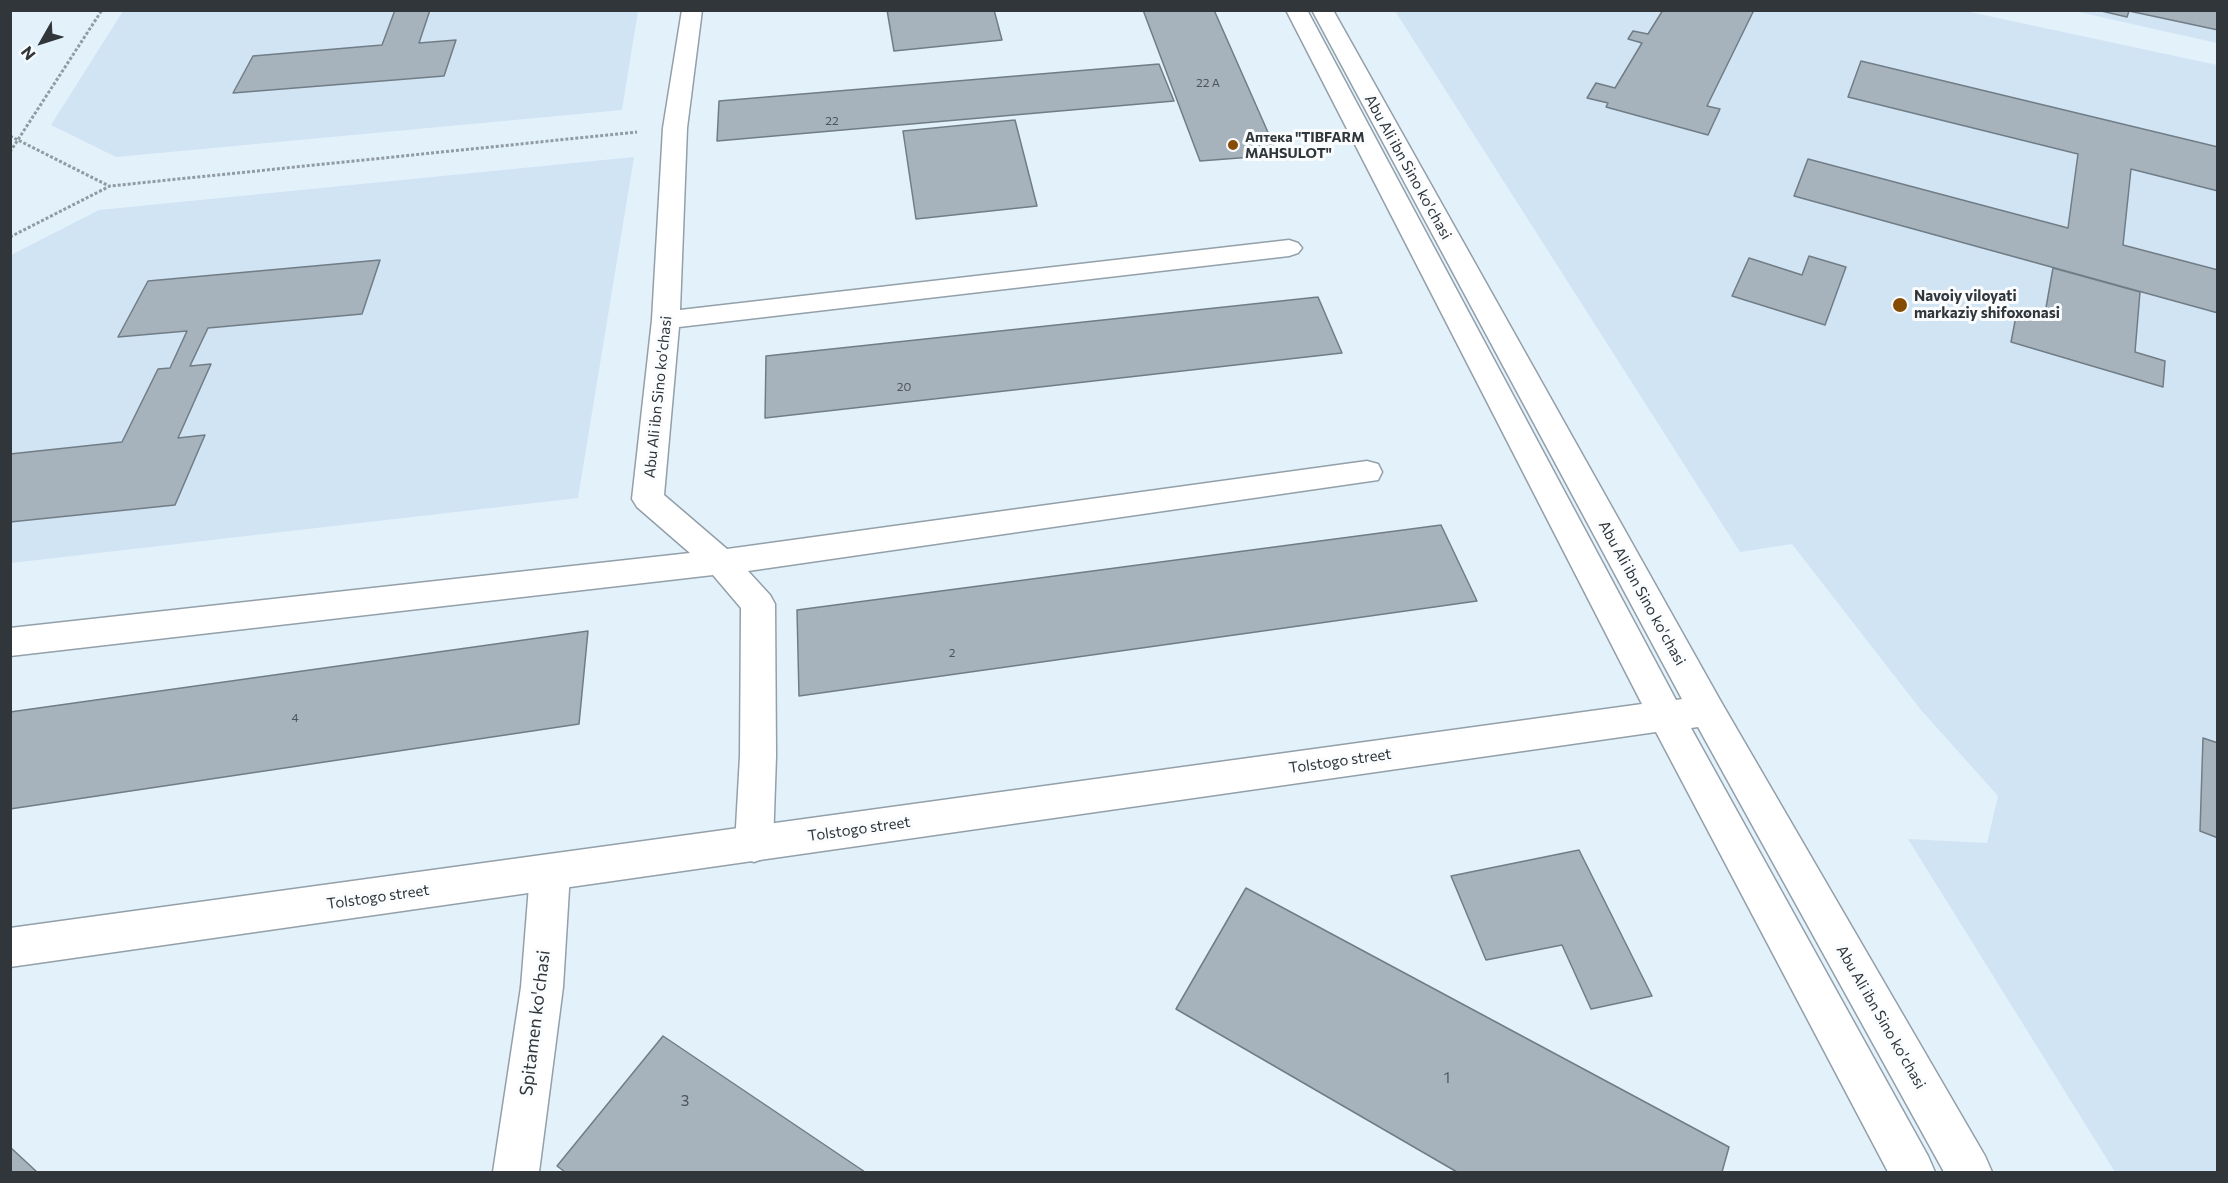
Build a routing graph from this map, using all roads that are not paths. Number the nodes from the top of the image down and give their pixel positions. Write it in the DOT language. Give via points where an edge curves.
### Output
graph roads {
  1 [pos="692,10"];
  2 [pos="1296,10"];
  3 [pos="1322,10"];
  4 [pos="1289,248"];
  5 [pos="666,320"];
  6 [pos="1367,472"];
  7 [pos="721,562"];
  8 [pos="10,642"];
  9 [pos="1707,711"];
  10 [pos="1666,716"];
  11 [pos="754,844"];
  12 [pos="550,873"];
  13 [pos="10,948"];
  14 [pos="516,1173"];
  15 [pos="1912,1173"];
  16 [pos="1969,1173"];
  1 -- 5 [label="street, Abu Ali ibn Sino ko'chasi" via="675,128"];
  2 -- 10 [label="street, Abu Ali ibn Sino ko'chasi"];
  3 -- 9 [label="street, Abu Ali ibn Sino ko'chasi"];
  4 -- 5 [label="street"];
  5 -- 7 [label="street, Abu Ali ibn Sino ko'chasi" via="648,499"];
  6 -- 7 [label="street"];
  7 -- 8 [label="street"];
  7 -- 11 [label="street, Abu Ali ibn Sino ko'chasi" via="758,604"];
  9 -- 10 [label="street, Tolstogo street"];
  9 -- 16 [label="street, Abu Ali ibn Sino ko'chasi"];
  10 -- 11 [label="street, Tolstogo street"];
  10 -- 15 [label="street, Abu Ali ibn Sino ko'chasi"];
  11 -- 12 [label="street, Tolstogo street"];
  12 -- 13 [label="street, Tolstogo street"];
  12 -- 14 [label="street, Spitamen ko'chasi" via="542,987"];
}
